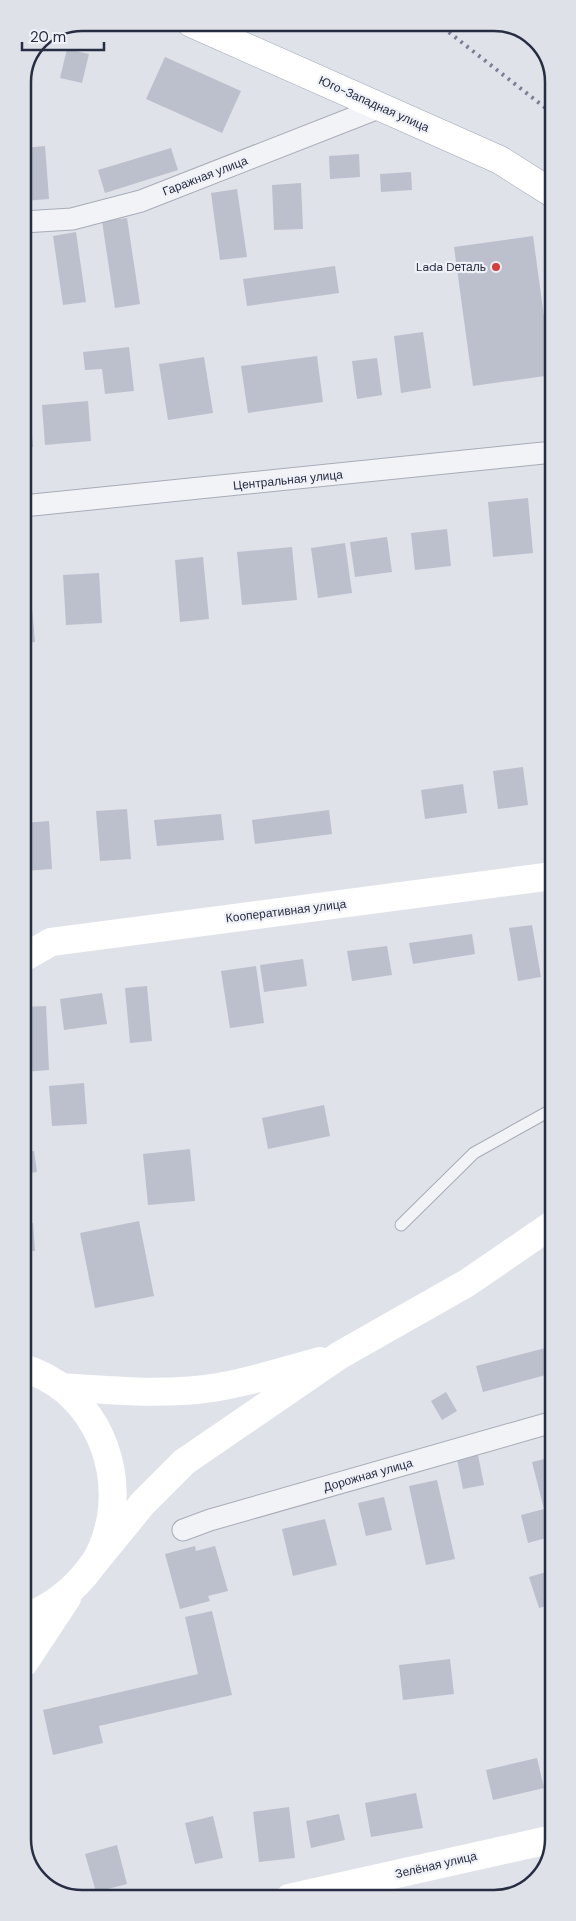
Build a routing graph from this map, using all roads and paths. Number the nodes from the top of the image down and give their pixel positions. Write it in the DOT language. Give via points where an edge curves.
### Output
graph roads {
  1 [pos="209,31"];
  2 [pos="381,107"];
  3 [pos="545,188"];
  4 [pos="31,222"];
  5 [pos="545,453"];
  6 [pos="31,505"];
  7 [pos="545,877"];
  8 [pos="50,942"];
  9 [pos="31,944"];
  10 [pos="31,953"];
  11 [pos="545,1114"];
  12 [pos="401,1225"];
  13 [pos="545,1229"];
  14 [pos="340,1355"];
  15 [pos="31,1369"];
  16 [pos="62,1387"];
  17 [pos="545,1424"];
  18 [pos="183,1530"];
  19 [pos="95,1562"];
  20 [pos="74,1588"];
  21 [pos="31,1616"];
  22 [pos="31,1653"];
  23 [pos="545,1841"];
  24 [pos="325,1890"];
  1 -- 2 [label="main road, Юго-Западная улица"];
  2 -- 3 [label="main road, Юго-Западная улица" via="500,160"];
  2 -- 4 [label="street, Гаражная улица" via="141,201 72,219"];
  5 -- 6 [label="street, Центральная улица"];
  7 -- 8 [label="main road, Кооперативная улица"];
  8 -- 9 [label="street"];
  8 -- 10 [label="main road, Кооперативная улица"];
  11 -- 12 [label="lane" via="474,1153"];
  13 -- 14 [label="main road" via="467,1283"];
  14 -- 16 [label="main road" via="244,1382 197,1390 148,1392"];
  14 -- 19 [label="main road" via="184,1462 143,1503"];
  15 -- 16 [label="main road"];
  16 -- 19 [label="main road" via="84,1409 102,1437 111,1468 114,1499 108,1531"];
  17 -- 18 [label="street, Дорожная улица"];
  19 -- 20 [label="main road"];
  20 -- 21 [label="main road" via="48,1608"];
  20 -- 22 [label="main road"];
  23 -- 24 [label="main road, Зелёная улица"];
}
